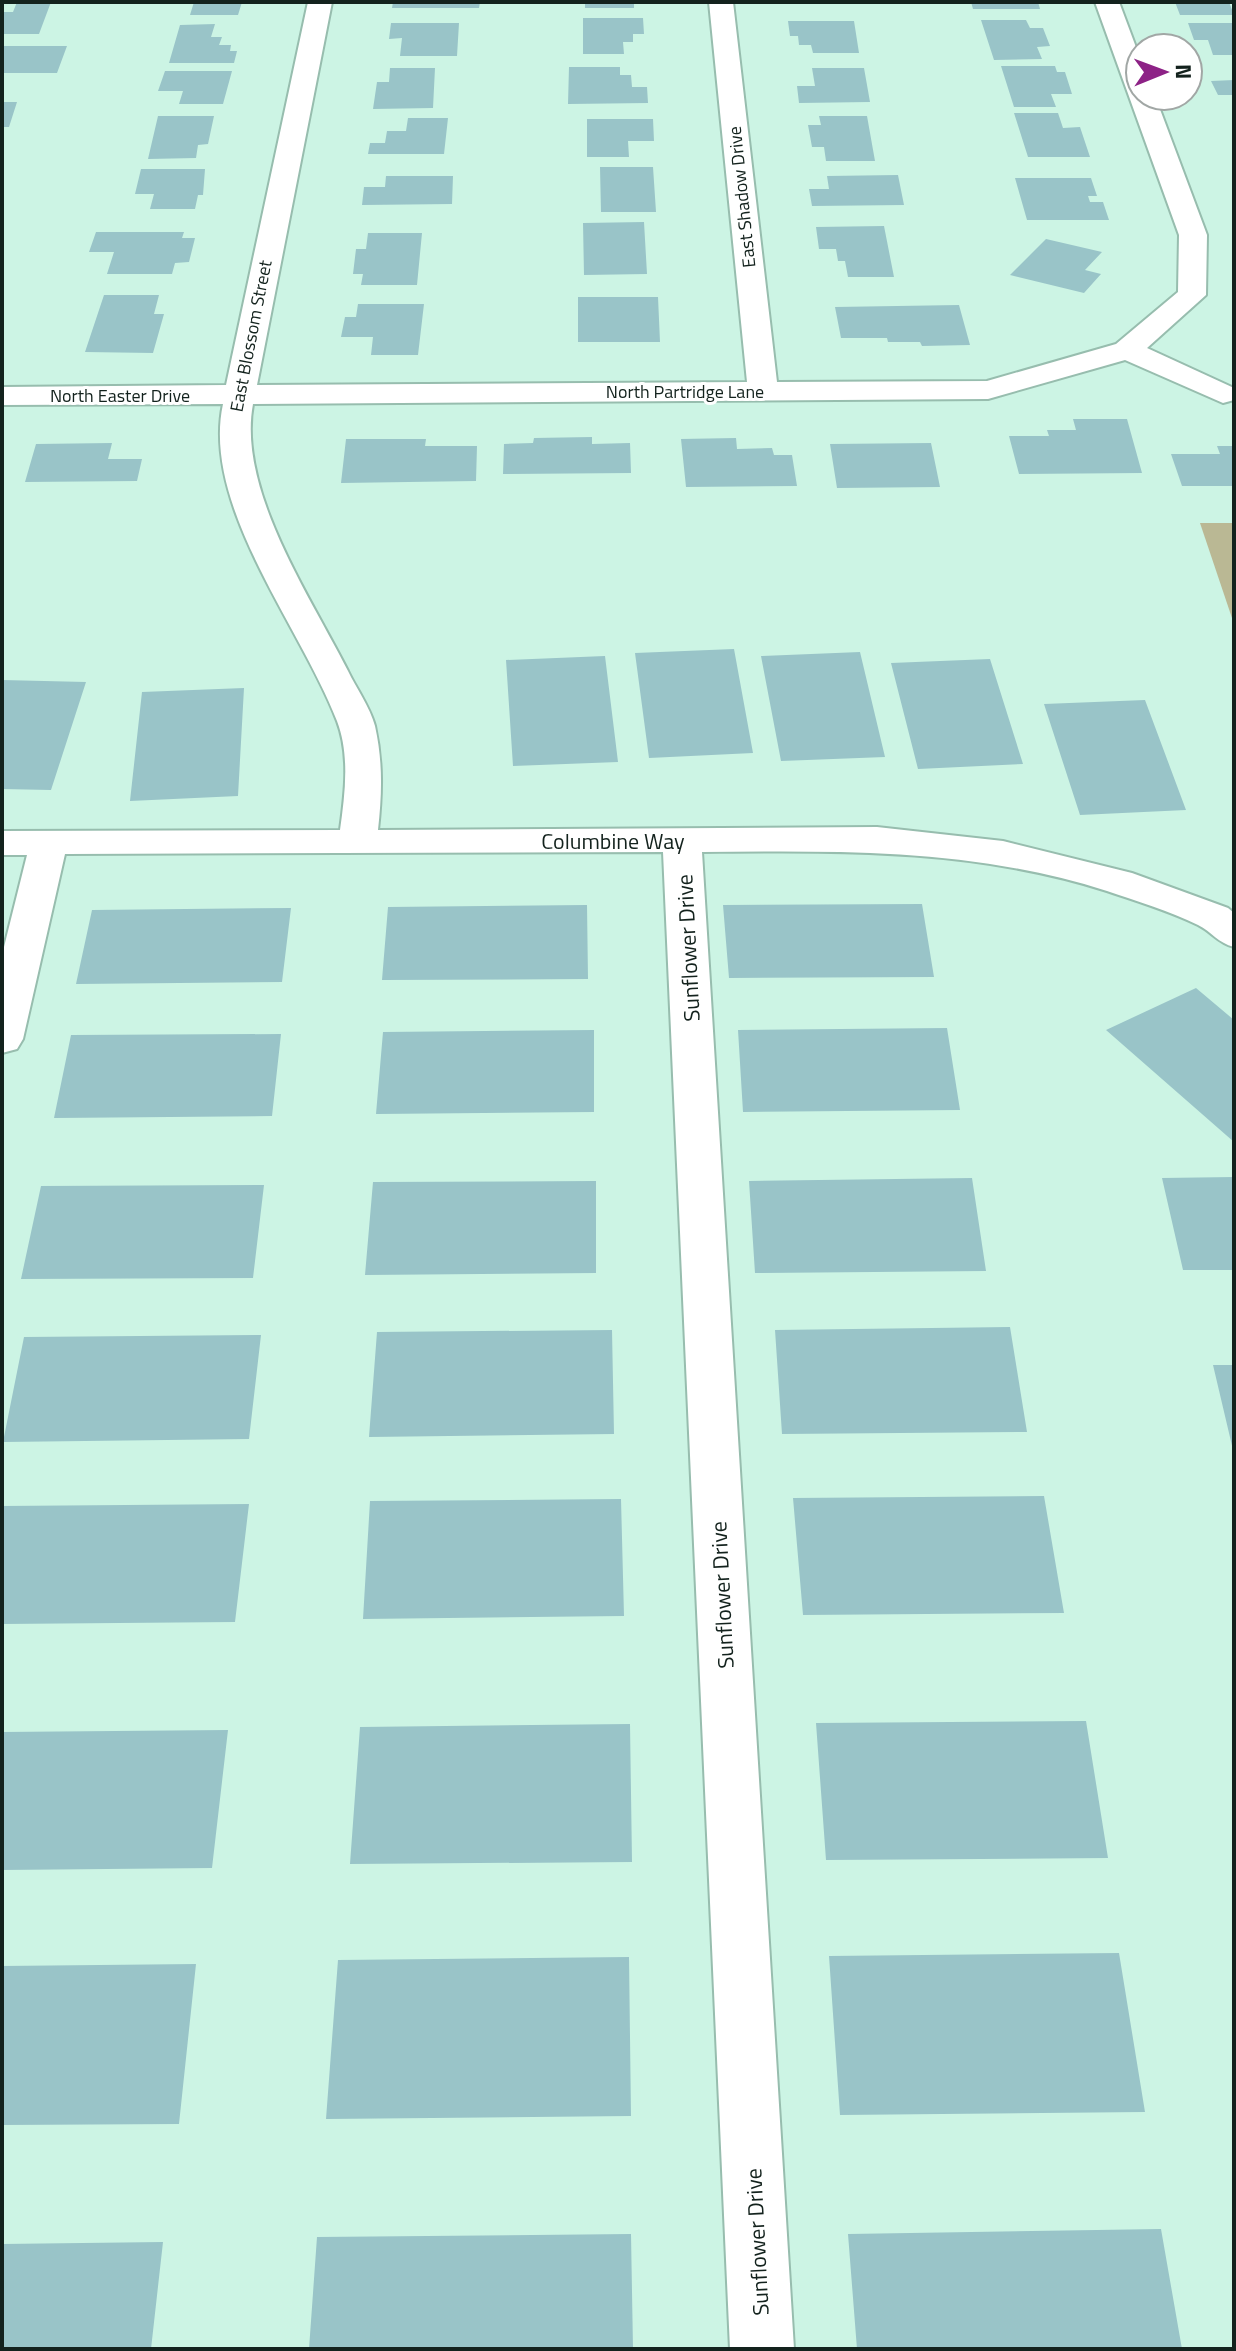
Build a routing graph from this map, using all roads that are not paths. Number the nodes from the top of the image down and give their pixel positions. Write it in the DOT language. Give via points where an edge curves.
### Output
graph roads {
  1 [pos="320,2"];
  2 [pos="721,2"];
  3 [pos="1107,2"];
  4 [pos="1124,48"];
  5 [pos="1148,112"];
  6 [pos="1127,350"];
  7 [pos="763,391"];
  8 [pos="1223,394"];
  9 [pos="237,395"];
  10 [pos="2,396"];
  11 [pos="358,840"];
  12 [pos="682,842"];
  13 [pos="2,843"];
  14 [pos="49,843"];
  15 [pos="1227,917"];
  16 [pos="2,1039"];
  17 [pos="762,2349"];
  1 -- 9 [label="street, East Blossom Street"];
  2 -- 7 [label="street, East Shadow Drive"];
  3 -- 4 [label="street"];
  5 -- 6 [label="street" via="1193,235 1192,295"];
  6 -- 7 [label="street, North Partridge Lane" via="988,390"];
  6 -- 8 [label="street"];
  7 -- 9 [label="street, North Partridge Lane"];
  9 -- 10 [label="street, North Easter Drive"];
  9 -- 11 [label="street, East Blossom Street" via="236,456 249,509 356,723 365,780"];
  11 -- 12 [label="street, Columbine Way"];
  11 -- 14 [label="street, Columbine Way"];
  12 -- 15 [label="street, Columbine Way" via="877,839 1003,853"];
  12 -- 17 [label="street, Sunflower Drive"];
  13 -- 14 [label="street, Columbine Way"];
  14 -- 16 [label="street"];
}
